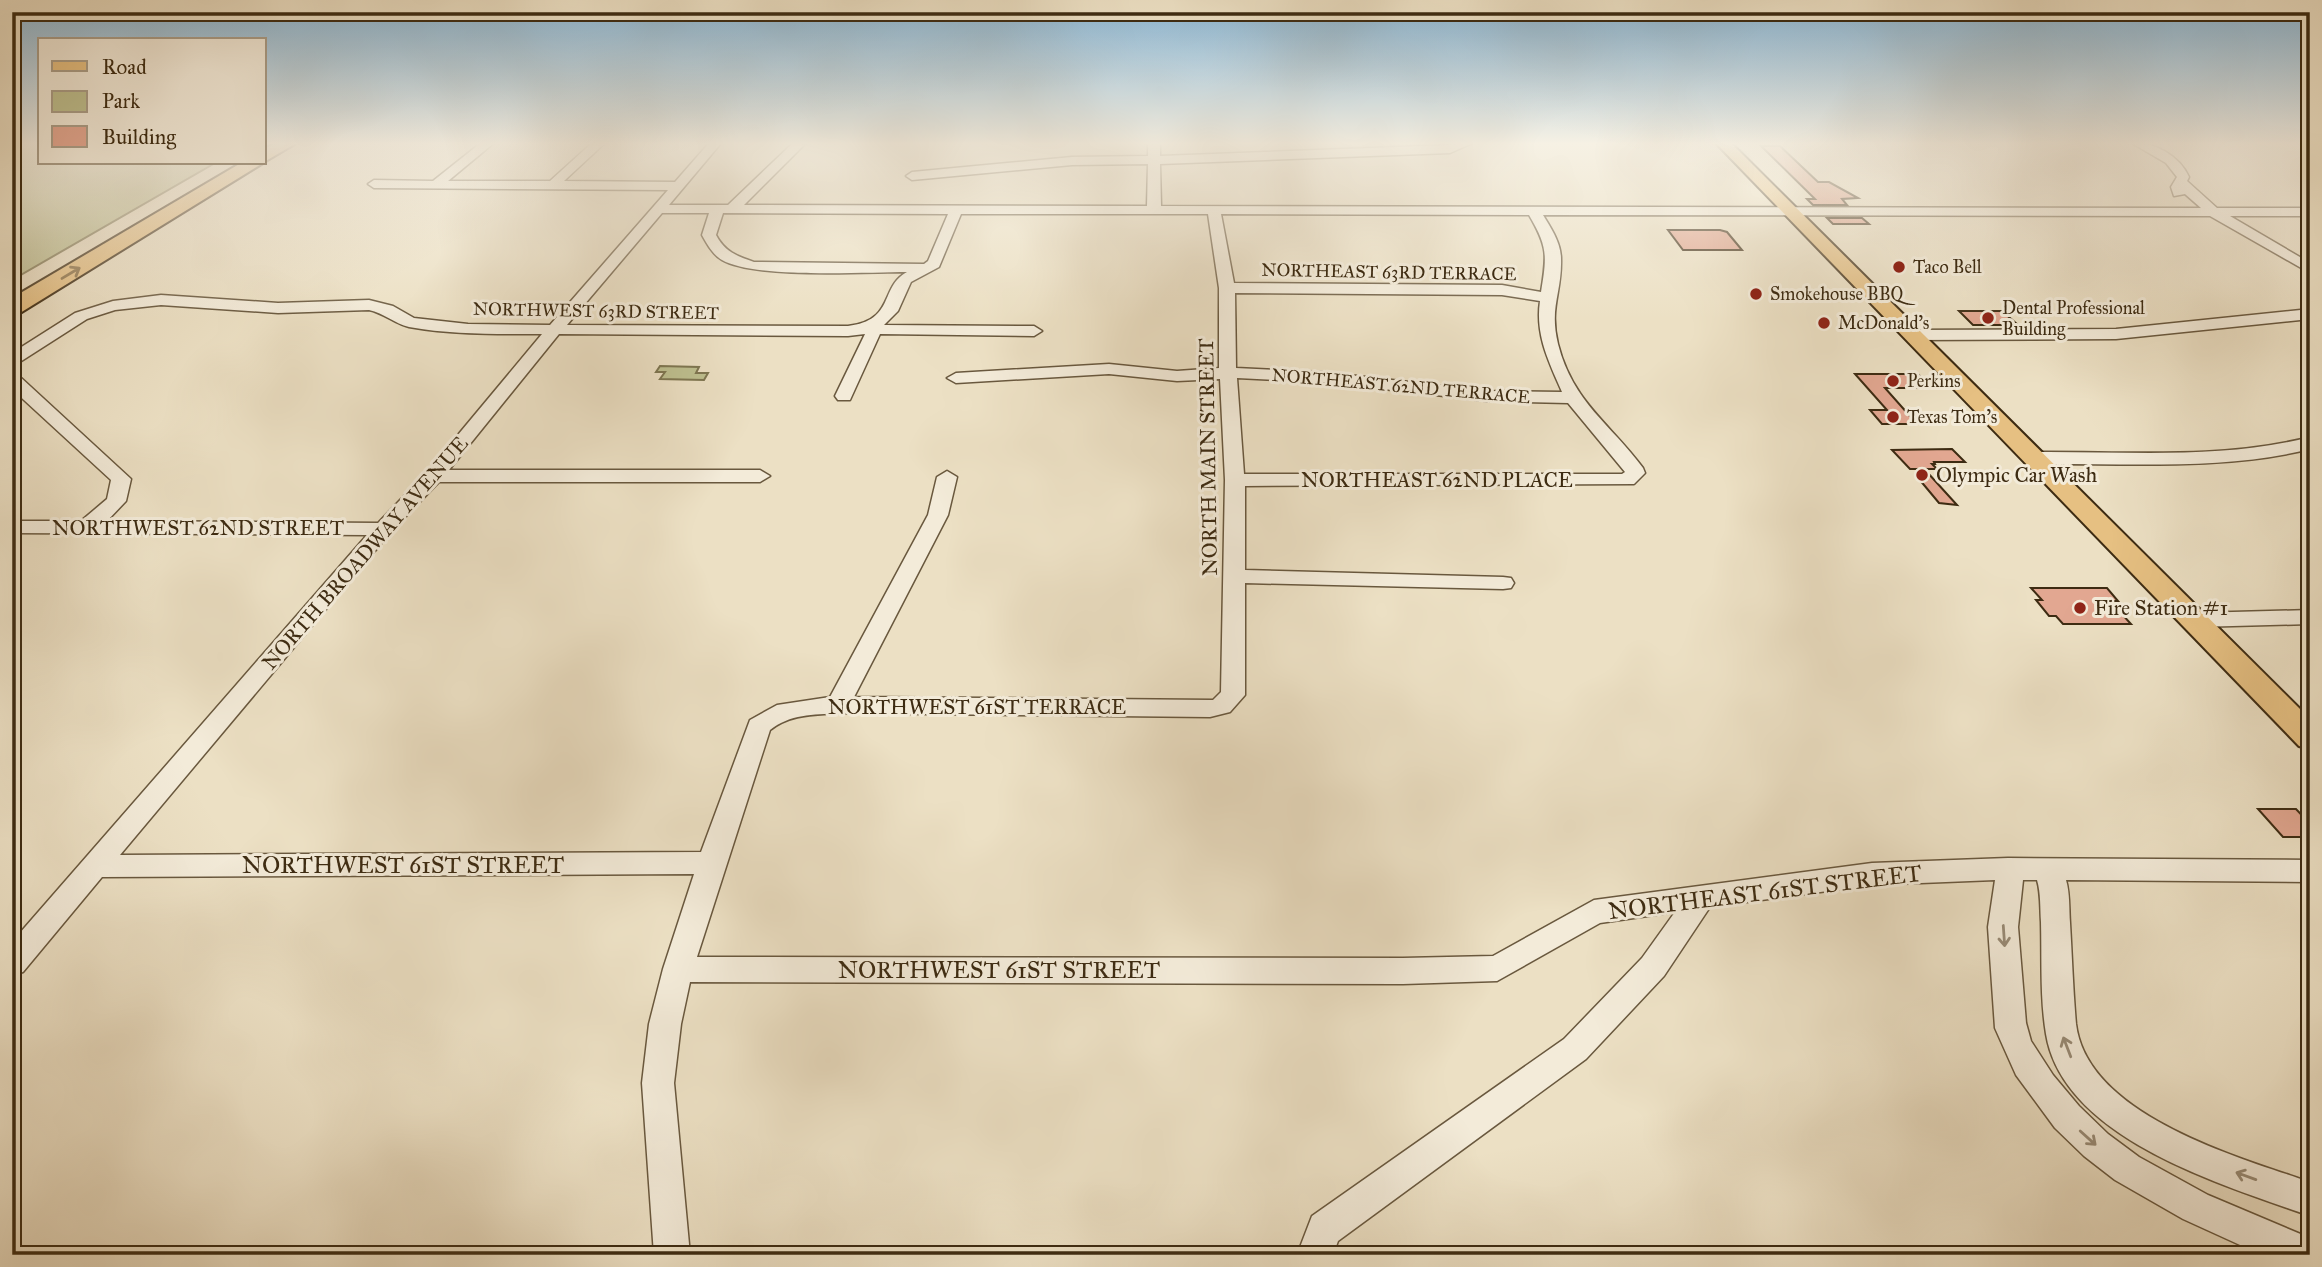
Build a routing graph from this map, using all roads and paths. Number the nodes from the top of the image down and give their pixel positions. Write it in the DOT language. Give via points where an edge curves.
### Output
graph roads {
  1 [pos="158,201"];
  2 [pos="190,201"];
  3 [pos="667,201"];
  4 [pos="734,201"];
  5 [pos="1154,201"];
  6 [pos="1779,201"];
  7 [pos="2187,201"];
  8 [pos="660,209"];
  9 [pos="725,209"];
  10 [pos="956,210"];
  11 [pos="1154,210"];
  12 [pos="1213,211"];
  13 [pos="1534,211"];
  14 [pos="1789,212"];
  15 [pos="2214,212"];
  16 [pos="2310,212"];
  17 [pos="928,268"];
  18 [pos="2310,269"];
  19 [pos="12,286"];
  20 [pos="1227,288"];
  21 [pos="1549,298"];
  22 [pos="12,308"];
  23 [pos="2310,314"];
  24 [pos="870,328"];
  25 [pos="555,329"];
  26 [pos="1034,331"];
  27 [pos="1911,335"];
  28 [pos="12,362"];
  29 [pos="1228,373"];
  30 [pos="12,379"];
  31 [pos="956,379"];
  32 [pos="844,396"];
  33 [pos="1573,398"];
  34 [pos="2310,443"];
  35 [pos="2033,458"];
  36 [pos="1635,473"];
  37 [pos="434,475"];
  38 [pos="760,475"];
  39 [pos="947,477"];
  40 [pos="1235,480"];
  41 [pos="12,527"];
  42 [pos="86,527"];
  43 [pos="383,529"];
  44 [pos="1234,576"];
  45 [pos="1503,583"];
  46 [pos="2310,617"];
  47 [pos="2196,620"];
  48 [pos="1227,702"];
  49 [pos="838,705"];
  50 [pos="2310,738"];
  51 [pos="711,863"];
  52 [pos="95,866"];
  53 [pos="2008,869"];
  54 [pos="2048,869"];
  55 [pos="2310,871"];
  56 [pos="1701,898"];
  57 [pos="12,964"];
  58 [pos="678,969"];
  59 [pos="1320,970"];
  60 [pos="2310,1199"];
  61 [pos="672,1255"];
  62 [pos="1315,1255"];
  63 [pos="2307,1255"];
  1 -- 19 [label="highway"];
  22 -- 2 [label="highway, one-way"];
  3 -- 8 [label="street, NORTH BROADWAY AVENUE"];
  4 -- 9 [label="street"];
  5 -- 11 [label="street"];
  6 -- 14 [label="main road"];
  7 -- 15 [label="street"];
  8 -- 9 [label="street"];
  8 -- 25 [label="street, NORTH BROADWAY AVENUE"];
  9 -- 10 [label="street"];
  9 -- 17 [label="street" via="711,222 709,235 719,251 735,262 769,267"];
  10 -- 11 [label="street"];
  10 -- 17 [label="street" via="939,255"];
  11 -- 12 [label="street"];
  12 -- 13 [label="street"];
  12 -- 20 [label="street, NORTH MAIN STREET"];
  13 -- 14 [label="street"];
  13 -- 21 [label="street" via="1554,258"];
  14 -- 15 [label="street"];
  14 -- 27 [label="main road"];
  15 -- 16 [label="street"];
  15 -- 18 [label="street"];
  17 -- 24 [label="street" via="905,279 890,311"];
  20 -- 21 [label="street, NORTHEAST 63RD TERRACE" via="1502,290"];
  20 -- 29 [label="street, NORTH MAIN STREET"];
  21 -- 33 [label="street" via="1547,336"];
  23 -- 27 [label="street" via="2116,334"];
  24 -- 25 [label="street, NORTHWEST 63RD STREET"];
  24 -- 26 [label="street, NORTHWEST 63RD STREET"];
  24 -- 32 [label="street" via="873,333"];
  25 -- 28 [label="street, NORTHWEST 63RD STREET" via="433,326 362,305 278,308 161,300 113,306 81,316"];
  25 -- 37 [label="street, NORTH BROADWAY AVENUE"];
  27 -- 35 [label="main road"];
  29 -- 31 [label="street, NORTHEAST 62ND TERRACE" via="1177,376 1072,369"];
  29 -- 33 [label="street, NORTHEAST 62ND TERRACE" via="1364,380 1487,396"];
  29 -- 40 [label="street, NORTH MAIN STREET"];
  30 -- 42 [label="street" via="121,479 114,504"];
  33 -- 36 [label="street"];
  34 -- 35 [label="street" via="2222,456"];
  35 -- 47 [label="main road"];
  36 -- 40 [label="street, NORTHEAST 62ND PLACE" via="1627,480"];
  37 -- 38 [label="street"];
  37 -- 43 [label="street, NORTH BROADWAY AVENUE"];
  39 -- 49 [label="street" via="938,515"];
  40 -- 44 [label="street, NORTH MAIN STREET"];
  41 -- 42 [label="street, NORTHWEST 62ND STREET"];
  42 -- 43 [label="street, NORTHWEST 62ND STREET"];
  43 -- 52 [label="street, NORTH BROADWAY AVENUE"];
  44 -- 45 [label="street"];
  44 -- 48 [label="street, NORTH MAIN STREET" via="1233,695"];
  46 -- 47 [label="street"];
  47 -- 50 [label="main road"];
  48 -- 49 [label="street, NORTHWEST 61ST TERRACE" via="1210,709"];
  49 -- 51 [label="street, NORTHWEST 61ST TERRACE" via="777,713 760,726"];
  51 -- 52 [label="street, NORTHWEST 61ST STREET"];
  51 -- 58 [label="street, NORTHWEST 61ST TERRACE"];
  52 -- 57 [label="street, NORTH BROADWAY AVENUE"];
  53 -- 54 [label="street, NORTHEAST 61ST STREET"];
  53 -- 56 [label="street, NORTHEAST 61ST STREET" via="1872,874"];
  53 -- 63 [label="street, one-way" via="2011,881 2003,925 2011,1027 2031,1070 2052,1100 2112,1159 2147,1182 2192,1207"];
  54 -- 55 [label="street, NORTHEAST 61ST STREET"];
  60 -- 54 [label="street, one-way" via="2165,1143 2127,1120 2095,1092 2063,1041 2053,884"];
  56 -- 59 [label="street, NORTHEAST 61ST STREET" via="1594,912 1497,968"];
  56 -- 62 [label="street" via="1653,967 1575,1049 1325,1229"];
  58 -- 59 [label="street, NORTHWEST 61ST STREET"];
  58 -- 61 [label="street, NORTHWEST 61ST TERRACE" via="658,1083"];
}
